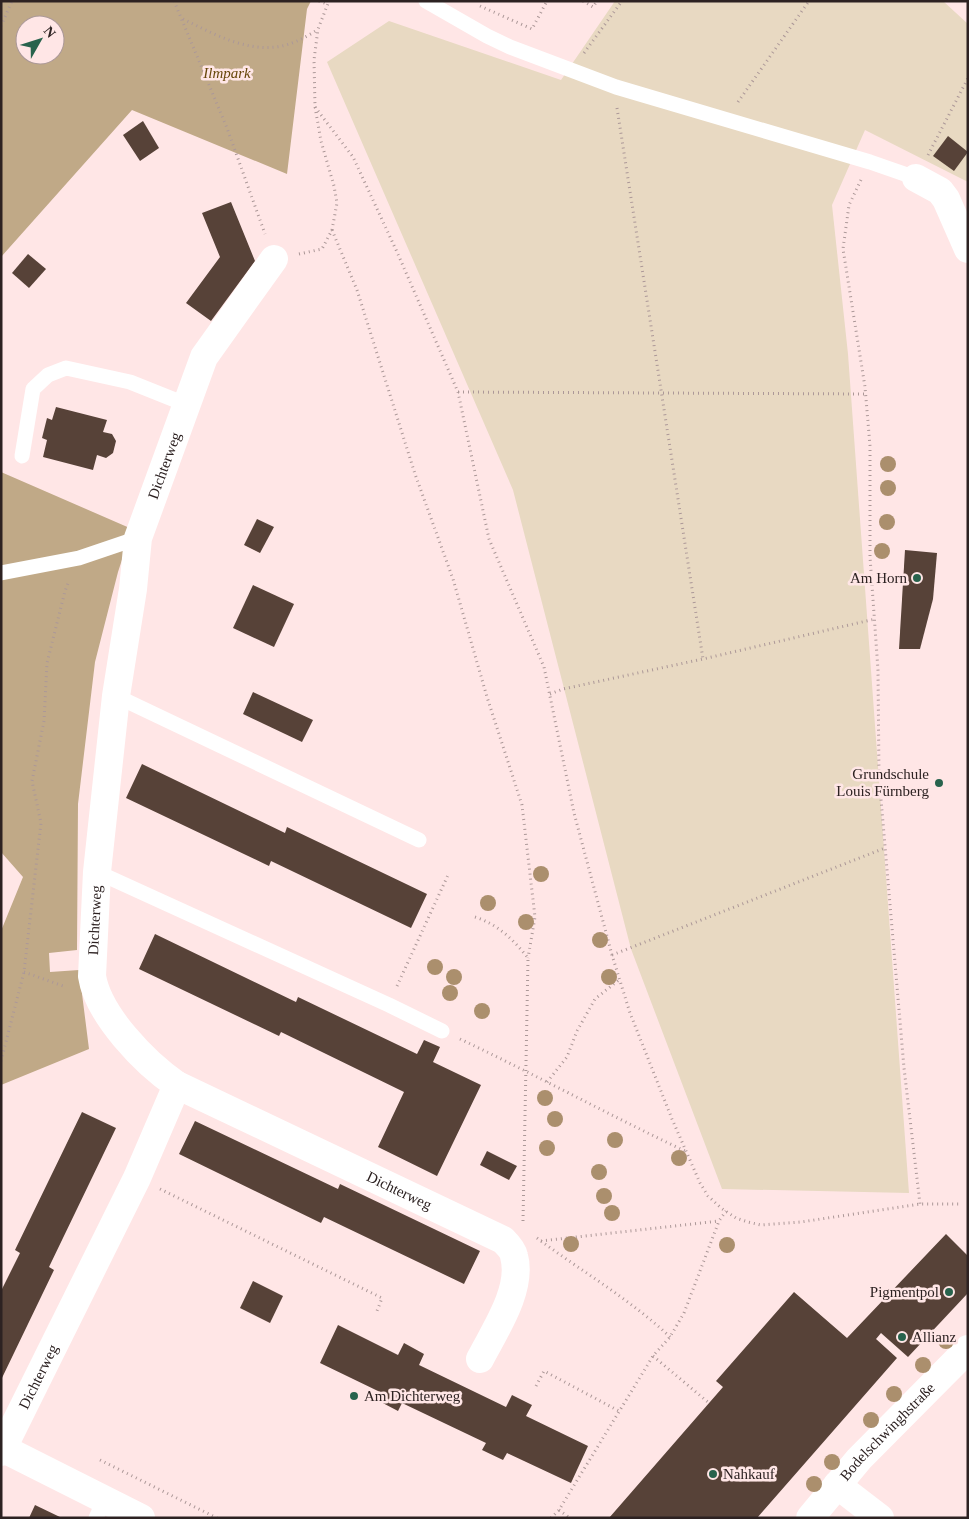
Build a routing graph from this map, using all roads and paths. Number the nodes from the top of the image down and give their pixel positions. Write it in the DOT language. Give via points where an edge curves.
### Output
graph roads {
  1 [pos="12,1"];
  2 [pos="174,1"];
  3 [pos="319,1"];
  4 [pos="426,1"];
  5 [pos="547,1"];
  6 [pos="583,1"];
  7 [pos="597,1"];
  8 [pos="622,1"];
  9 [pos="810,1"];
  10 [pos="328,3"];
  11 [pos="479,5"];
  12 [pos="182,19"];
  13 [pos="1,26"];
  14 [pos="318,29"];
  15 [pos="576,72"];
  16 [pos="968,78"];
  17 [pos="616,87"];
  18 [pos="315,106"];
  19 [pos="729,120"];
  20 [pos="870,162"];
  21 [pos="916,178"];
  22 [pos="332,230"];
  23 [pos="968,250"];
  24 [pos="274,259"];
  25 [pos="458,392"];
  26 [pos="661,394"];
  27 [pos="865,394"];
  28 [pos="185,404"];
  29 [pos="22,456"];
  30 [pos="138,538"];
  31 [pos="79,558"];
  32 [pos="1,573"];
  33 [pos="874,619"];
  34 [pos="703,659"];
  35 [pos="550,694"];
  36 [pos="116,696"];
  37 [pos="419,840"];
  38 [pos="885,848"];
  39 [pos="97,872"];
  40 [pos="448,875"];
  41 [pos="475,917"];
  42 [pos="612,955"];
  43 [pos="528,958"];
  44 [pos="24,972"];
  45 [pos="620,978"];
  46 [pos="70,989"];
  47 [pos="389,1005"];
  48 [pos="442,1031"];
  49 [pos="1,1062"];
  50 [pos="525,1070"];
  51 [pos="548,1082"];
  52 [pos="177,1085"];
  53 [pos="686,1151"];
  54 [pos="137,1178"];
  55 [pos="920,1204"];
  56 [pos="960,1204"];
  57 [pos="726,1211"];
  58 [pos="719,1221"];
  59 [pos="524,1228"];
  60 [pos="535,1237"];
  61 [pos="541,1241"];
  62 [pos="377,1311"];
  63 [pos="670,1337"];
  64 [pos="968,1349"];
  65 [pos="653,1356"];
  66 [pos="480,1359"];
  67 [pos="536,1386"];
  68 [pos="709,1403"];
  69 [pos="619,1411"];
  70 [pos="2,1451"];
  71 [pos="100,1460"];
  72 [pos="837,1485"];
  73 [pos="100,1509"];
  74 [pos="559,1510"];
  75 [pos="141,1518"];
  76 [pos="218,1518"];
  77 [pos="551,1518"];
  78 [pos="570,1518"];
  79 [pos="810,1518"];
  80 [pos="880,1518"];
  1 -- 13 [label="path"];
  2 -- 12 [label="path"];
  3 -- 10 [label="path"];
  4 -- 15 [label="lane" via="502,43"];
  5 -- 11 [label="path" via="532,29"];
  6 -- 7 [label="path" via="593,7"];
  8 -- 15 [label="path" via="583,54"];
  9 -- 19 [label="path" via="747,87"];
  10 -- 14 [label="path"];
  12 -- 14 [label="path" via="223,38 259,47 296,42"];
  12 -- 24 [label="path" via="227,128"];
  14 -- 18 [label="path" via="314,60"];
  15 -- 17 [label="lane"];
  16 -- 21 [label="path"];
  17 -- 19 [label="lane"];
  17 -- 26 [label="path"];
  18 -- 22 [label="path" via="338,203"];
  18 -- 25 [label="path" via="353,157"];
  19 -- 20 [label="lane"];
  20 -- 21 [label="lane"];
  20 -- 27 [label="path" via="849,205 843,249"];
  21 -- 23 [label="street" via="940,191 946,199"];
  22 -- 24 [label="path" via="322,249"];
  22 -- 43 [label="path" via="358,290 415,474 453,579 522,806 535,917"];
  24 -- 28 [label="street, Dichterweg" via="204,357"];
  25 -- 26 [label="path"];
  25 -- 35 [label="path" via="489,539 544,667"];
  26 -- 27 [label="path"];
  26 -- 34 [label="path"];
  27 -- 33 [label="path" via="870,446 870,557"];
  28 -- 29 [label="lane" via="130,382 66,368 48,375 34,389"];
  28 -- 30 [label="street, Dichterweg"];
  30 -- 31 [label="lane"];
  30 -- 36 [label="street, Dichterweg"];
  31 -- 32 [label="lane"];
  31 -- 44 [label="path" via="65,591 47,663 44,721 32,781 40,823"];
  33 -- 34 [label="path"];
  33 -- 38 [label="path" via="879,776"];
  34 -- 35 [label="path"];
  35 -- 42 [label="path" via="574,813"];
  36 -- 37 [label="lane"];
  36 -- 39 [label="street, Dichterweg"];
  38 -- 42 [label="path"];
  38 -- 55 [label="path" via="904,1068"];
  39 -- 47 [label="lane, Dichterweg"];
  39 -- 52 [label="street, Dichterweg" via="94,988 120,1033 158,1072"];
  40 -- 47 [label="path"];
  41 -- 43 [label="path" via="488,921 515,941"];
  42 -- 45 [label="path"];
  43 -- 50 [label="path"];
  44 -- 46 [label="path"];
  44 -- 49 [label="path"];
  45 -- 51 [label="path" via="596,999 577,1031 567,1057"];
  45 -- 53 [label="path" via="630,1014"];
  47 -- 48 [label="lane, Dichterweg"];
  48 -- 50 [label="path"];
  50 -- 51 [label="path"];
  50 -- 59 [label="path"];
  51 -- 53 [label="path"];
  52 -- 54 [label="street, Dichterweg"];
  52 -- 66 [label="street, Dichterweg" via="503,1240 514,1255 516,1280 507,1306"];
  53 -- 57 [label="path" via="708,1196"];
  54 -- 62 [label="path" via="382,1298"];
  54 -- 70 [label="street, Dichterweg"];
  55 -- 56 [label="path"];
  55 -- 57 [label="path" via="761,1225 736,1218"];
  57 -- 58 [label="path"];
  58 -- 61 [label="path"];
  58 -- 63 [label="path" via="684,1313"];
  60 -- 61 [label="path"];
  61 -- 63 [label="path" via="654,1321"];
  63 -- 65 [label="path"];
  64 -- 72 [label="street, Bodelschwinghstraße"];
  65 -- 68 [label="path"];
  65 -- 69 [label="path"];
  67 -- 69 [label="path" via="544,1371"];
  69 -- 74 [label="path"];
  70 -- 73 [label="street"];
  71 -- 76 [label="path"];
  72 -- 79 [label="street, Bodelschwinghstraße"];
  72 -- 80 [label="street"];
  73 -- 75 [label="street"];
  74 -- 77 [label="path"];
  74 -- 78 [label="path"];
}
